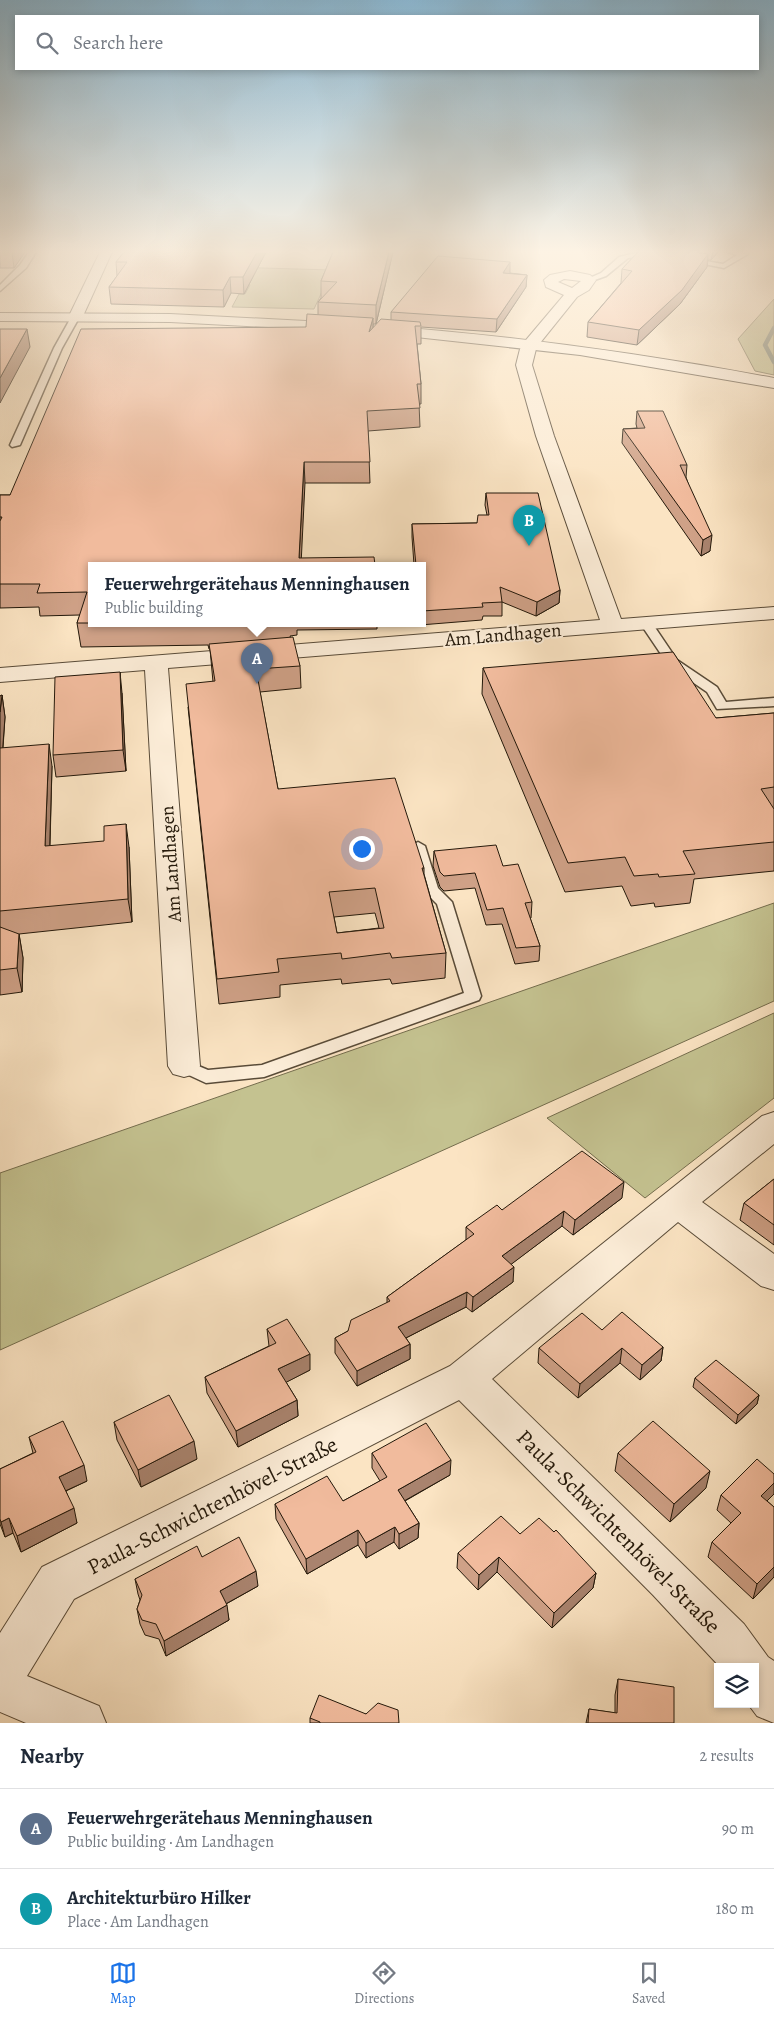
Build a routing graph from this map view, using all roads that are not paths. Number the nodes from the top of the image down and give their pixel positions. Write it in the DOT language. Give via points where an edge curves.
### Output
graph roads {
  1 [pos="67,332"];
  2 [pos="407,332"];
  3 [pos="541,332"];
  4 [pos="531,345"];
  5 [pos="774,383"];
  6 [pos="15,445"];
  7 [pos="774,613"];
  8 [pos="646,623"];
  9 [pos="612,625"];
  10 [pos="156,663"];
  11 [pos="0,675"];
  12 [pos="774,702"];
  13 [pos="418,846"];
  14 [pos="184,1066"];
  15 [pos="774,1125"];
  16 [pos="677,1202"];
  17 [pos="774,1275"];
  18 [pos="464,1378"];
  19 [pos="746,1663"];
  20 [pos="0,1676"];
  21 [pos="759,1680"];
  22 [pos="0,1688"];
  23 [pos="774,1698"];
  24 [pos="82,1723"];
  1 -- 6 [label="lane"];
  2 -- 4 [label="street"];
  3 -- 4 [label="street"];
  4 -- 5 [label="street"];
  4 -- 9 [label="street" via="524,365 528,382"];
  7 -- 8 [label="street, Am Landhagen"];
  8 -- 9 [label="street, Am Landhagen"];
  8 -- 12 [label="lane" via="673,662 712,690 722,706"];
  9 -- 10 [label="street, Am Landhagen"];
  10 -- 11 [label="street, Am Landhagen"];
  10 -- 14 [label="street, Am Landhagen"];
  13 -- 14 [label="lane" via="431,890 444,902 473,996 264,1071 206,1077"];
  15 -- 16 [label="street, Paula-Schwichtenhövel-Straße"];
  16 -- 17 [label="street"];
  16 -- 18 [label="street, Paula-Schwichtenhövel-Straße"];
  18 -- 19 [label="street, Paula-Schwichtenhövel-Straße" via="669,1580 728,1640"];
  18 -- 20 [label="street, Paula-Schwichtenhövel-Straße" via="58,1583"];
  21 -- 23 [label="street"];
  22 -- 24 [label="street"];
}
